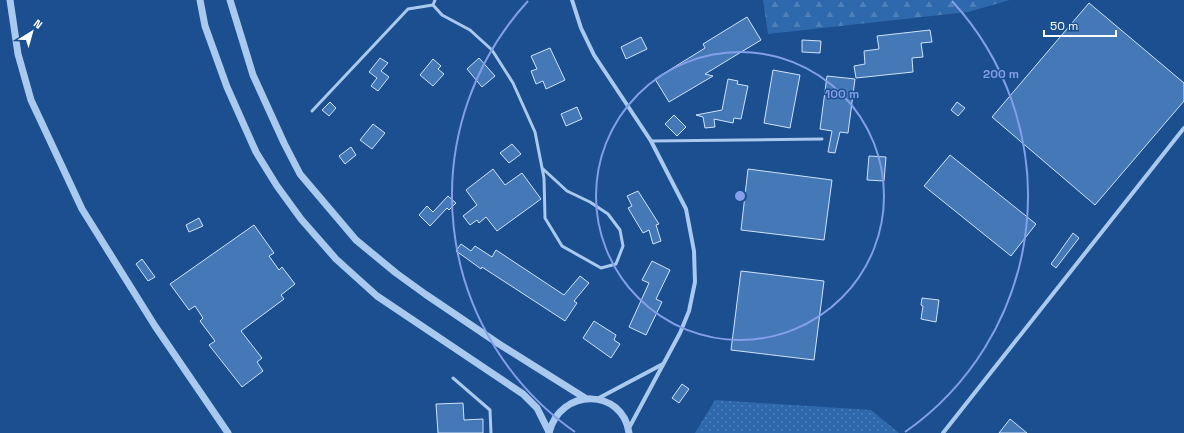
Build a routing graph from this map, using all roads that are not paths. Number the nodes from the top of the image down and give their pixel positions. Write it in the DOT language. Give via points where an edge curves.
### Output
graph roads {
  1 [pos="10,0"];
  2 [pos="200,0"];
  3 [pos="230,0"];
  4 [pos="435,0"];
  5 [pos="572,0"];
  6 [pos="433,5"];
  7 [pos="312,111"];
  8 [pos="1184,128"];
  9 [pos="822,139"];
  10 [pos="651,141"];
  11 [pos="542,168"];
  12 [pos="664,364"];
  13 [pos="453,378"];
  14 [pos="585,398"];
  15 [pos="596,399"];
  16 [pos="629,431"];
  17 [pos="548,432"];
  18 [pos="228,433"];
  19 [pos="491,433"];
  20 [pos="943,433"];
  1 -- 18 [label="street" via="18,54 31,100 82,209 155,326"];
  2 -- 17 [label="street" via="205,26 227,87 256,152 276,186 301,219 336,259 376,296 523,394 537,408"];
  3 -- 14 [label="street" via="253,75 300,174 356,240 425,294"];
  4 -- 6 [label="lane"];
  5 -- 10 [label="street" via="581,28 594,55"];
  6 -- 7 [label="lane" via="408,9"];
  6 -- 11 [label="lane" via="442,15 470,30 492,50 513,83 535,132"];
  8 -- 20 [label="street"];
  9 -- 10 [label="lane"];
  10 -- 12 [label="street" via="686,209 694,251 695,282 689,311"];
  11 -- 11 [label="lane" via="545,218 562,246 601,268 616,264 623,246 620,230 608,214 567,191"];
  12 -- 15 [label="street"];
  12 -- 16 [label="street"];
  13 -- 19 [label="lane" via="490,410"];
  14 -- 15 [label="street"];
  14 -- 17 [label="street" via="562,409 553,419"];
  15 -- 16 [label="street" via="616,409 624,417"];
}
